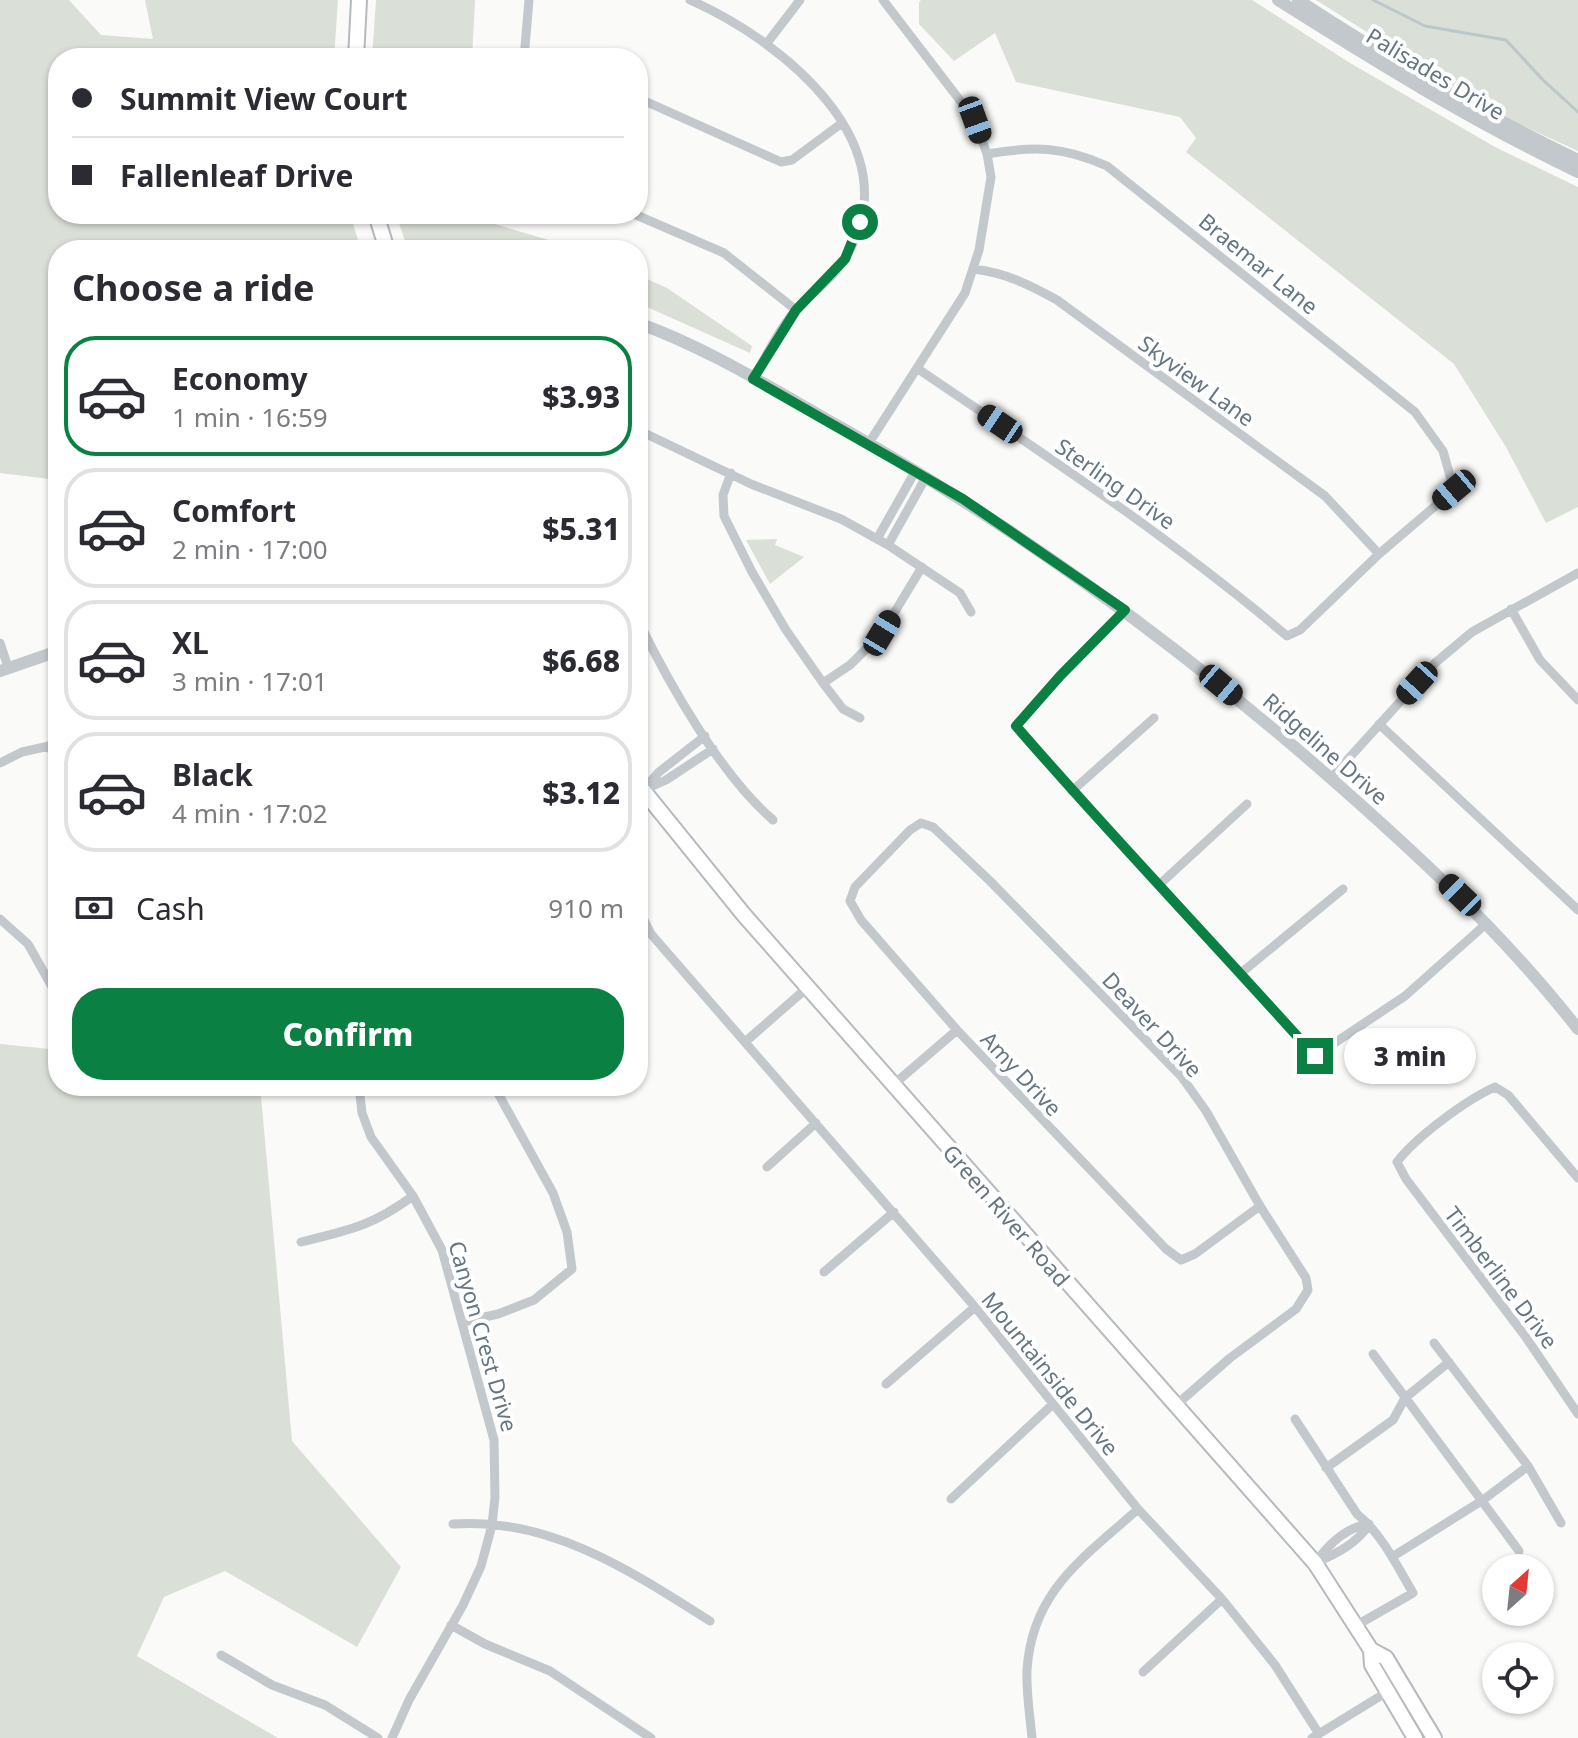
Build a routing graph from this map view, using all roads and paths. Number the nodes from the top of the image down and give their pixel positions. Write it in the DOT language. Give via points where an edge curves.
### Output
graph roads {
  1 [pos="359,0"];
  2 [pos="529,0"];
  3 [pos="690,0"];
  4 [pos="800,0"];
  5 [pos="883,0"];
  6 [pos="1278,0"];
  7 [pos="1298,0"];
  8 [pos="767,43"];
  9 [pos="357,48"];
  10 [pos="525,48"];
  11 [pos="648,102"];
  12 [pos="842,123"];
  13 [pos="987,154"];
  14 [pos="1578,160"];
  15 [pos="1578,172"];
  16 [pos="648,220"];
  17 [pos="974,269"];
  18 [pos="796,310"];
  19 [pos="648,327"];
  20 [pos="918,369"];
  21 [pos="753,379"];
  22 [pos="648,435"];
  23 [pos="869,443"];
  24 [pos="731,473"];
  25 [pos="921,474"];
  26 [pos="877,539"];
  27 [pos="888,545"];
  28 [pos="1379,554"];
  29 [pos="922,567"];
  30 [pos="1578,573"];
  31 [pos="1511,609"];
  32 [pos="1125,610"];
  33 [pos="971,612"];
  34 [pos="648,641"];
  35 [pos="0,643"];
  36 [pos="48,654"];
  37 [pos="4,669"];
  38 [pos="823,683"];
  39 [pos="1578,700"];
  40 [pos="860,718"];
  41 [pos="1154,718"];
  42 [pos="1379,724"];
  43 [pos="705,736"];
  44 [pos="48,746"];
  45 [pos="713,749"];
  46 [pos="0,763"];
  47 [pos="1331,778"];
  48 [pos="648,782"];
  49 [pos="648,786"];
  50 [pos="1072,791"];
  51 [pos="648,799"];
  52 [pos="1247,804"];
  53 [pos="773,820"];
  54 [pos="1160,884"];
  55 [pos="1343,889"];
  56 [pos="850,901"];
  57 [pos="1578,910"];
  58 [pos="0,919"];
  59 [pos="1487,923"];
  60 [pos="648,928"];
  61 [pos="1241,973"];
  62 [pos="48,980"];
  63 [pos="808,987"];
  64 [pos="1578,1029"];
  65 [pos="957,1030"];
  66 [pos="745,1042"];
  67 [pos="893,1085"];
  68 [pos="360,1096"];
  69 [pos="500,1096"];
  70 [pos="816,1123"];
  71 [pos="767,1167"];
  72 [pos="1578,1178"];
  73 [pos="413,1196"];
  74 [pos="1260,1206"];
  75 [pos="894,1212"];
  76 [pos="301,1242"];
  77 [pos="824,1272"];
  78 [pos="975,1307"];
  79 [pos="463,1322"];
  80 [pos="1434,1343"];
  81 [pos="1373,1354"];
  82 [pos="1449,1362"];
  83 [pos="886,1384"];
  84 [pos="1405,1398"];
  85 [pos="1053,1404"];
  86 [pos="1175,1406"];
  87 [pos="1578,1414"];
  88 [pos="1295,1419"];
  89 [pos="1528,1466"];
  90 [pos="1326,1468"];
  91 [pos="951,1499"];
  92 [pos="1483,1500"];
  93 [pos="1138,1509"];
  94 [pos="1561,1523"];
  95 [pos="453,1524"];
  96 [pos="1369,1524"];
  97 [pos="492,1525"];
  98 [pos="1519,1551"];
  99 [pos="1392,1557"];
  100 [pos="1315,1563"];
  101 [pos="1222,1599"];
  102 [pos="710,1621"];
  103 [pos="451,1625"];
  104 [pos="1357,1625"];
  105 [pos="1371,1650"];
  106 [pos="221,1655"];
  107 [pos="1143,1672"];
  108 [pos="1387,1692"];
  109 [pos="1414,1704"];
  110 [pos="1315,1736"];
  111 [pos="378,1738"];
  112 [pos="392,1738"];
  113 [pos="651,1738"];
  114 [pos="1032,1738"];
  115 [pos="1415,1738"];
  116 [pos="1434,1738"];
  1 -- 9 [label="main road"];
  2 -- 10 [label="street"];
  3 -- 8 [label="street"];
  4 -- 8 [label="street"];
  5 -- 13 [label="street" via="975,120"];
  6 -- 15 [label="street, Palisades Drive" via="1503,137"];
  7 -- 14 [label="street, Palisades Drive" via="1428,82"];
  8 -- 12 [label="street" via="808,78"];
  11 -- 12 [label="street" via="781,162 792,160"];
  12 -- 18 [label="street" via="856,146 864,206 845,259"];
  13 -- 17 [label="street" via="987,214"];
  13 -- 28 [label="street, Braemar Lane" via="1049,148 1107,166 1415,412 1443,451 1454,490"];
  16 -- 18 [label="street" via="724,253"];
  17 -- 20 [label="street" via="955,313"];
  17 -- 28 [label="street, Skyview Lane" via="1024,282 1057,300 1325,496"];
  18 -- 21 [label="street"];
  19 -- 21 [label="street, Ridgeline Drive"];
  20 -- 23 [label="street"];
  20 -- 28 [label="street, Sterling Drive" via="1097,489 1287,636 1300,630"];
  21 -- 23 [label="street, Ridgeline Drive"];
  22 -- 24 [label="street"];
  23 -- 25 [label="street, Ridgeline Drive"];
  24 -- 26 [label="street"];
  24 -- 38 [label="street" via="723,495 724,516 786,630"];
  25 -- 26 [label="street"];
  25 -- 27 [label="street"];
  25 -- 32 [label="street, Ridgeline Drive"];
  26 -- 27 [label="street"];
  27 -- 29 [label="street"];
  29 -- 33 [label="street" via="960,593"];
  29 -- 38 [label="street" via="882,633"];
  30 -- 31 [label="street"];
  31 -- 39 [label="street" via="1540,660"];
  31 -- 42 [label="street" via="1435,663"];
  32 -- 47 [label="street, Ridgeline Drive"];
  32 -- 50 [label="street" via="1016,726"];
  34 -- 43 [label="street"];
  35 -- 37 [label="street"];
  36 -- 37 [label="street"];
  38 -- 40 [label="street" via="843,709"];
  41 -- 50 [label="street"];
  42 -- 47 [label="street"];
  42 -- 57 [label="street"];
  43 -- 45 [label="street"];
  43 -- 48 [label="street"];
  44 -- 46 [label="street"];
  45 -- 49 [label="street"];
  45 -- 53 [label="street"];
  47 -- 59 [label="street, Ridgeline Drive"];
  50 -- 54 [label="street"];
  51 -- 63 [label="main road, Green River Road"];
  52 -- 54 [label="street"];
  54 -- 61 [label="street"];
  55 -- 61 [label="street"];
  56 -- 65 [label="street, Amy Drive"];
  56 -- 74 [label="street, Deaver Drive" via="855,887 910,830 921,823 933,827 1181,1076"];
  58 -- 62 [label="street" via="28,944"];
  59 -- 61 [label="street" via="1405,996 1315,1056"];
  59 -- 64 [label="street, Ridgeline Drive"];
  60 -- 66 [label="street, Mountainside Drive"];
  63 -- 66 [label="street"];
  63 -- 67 [label="main road, Green River Road"];
  65 -- 67 [label="street"];
  65 -- 74 [label="street, Amy Drive" via="1181,1260"];
  66 -- 70 [label="street, Mountainside Drive"];
  67 -- 86 [label="main road, Green River Road"];
  68 -- 73 [label="street, Canyon Crest Drive" via="371,1137"];
  69 -- 79 [label="street" via="553,1193 567,1232 572,1269 534,1300"];
  70 -- 71 [label="street"];
  70 -- 75 [label="street, Mountainside Drive"];
  72 -- 87 [label="street, Timberline Drive" via="1508,1095 1495,1087 1408,1148 1397,1162"];
  73 -- 76 [label="street" via="357,1229"];
  73 -- 79 [label="street, Canyon Crest Drive" via="442,1250"];
  74 -- 86 [label="street, Deaver Drive" via="1306,1278 1308,1290 1296,1309"];
  75 -- 77 [label="street"];
  75 -- 78 [label="street, Mountainside Drive"];
  78 -- 83 [label="street"];
  78 -- 85 [label="street, Mountainside Drive"];
  79 -- 97 [label="street, Canyon Crest Drive" via="494,1440"];
  80 -- 82 [label="street"];
  81 -- 84 [label="street"];
  82 -- 84 [label="street"];
  82 -- 89 [label="street"];
  84 -- 90 [label="street" via="1393,1420"];
  84 -- 92 [label="street"];
  85 -- 91 [label="street"];
  85 -- 93 [label="street, Mountainside Drive"];
  86 -- 100 [label="main road, Green River Road"];
  88 -- 90 [label="street"];
  89 -- 92 [label="street"];
  89 -- 94 [label="street"];
  90 -- 96 [label="street"];
  92 -- 98 [label="street"];
  92 -- 99 [label="street"];
  93 -- 101 [label="street, Mountainside Drive"];
  93 -- 114 [label="street" via="1065,1575 1039,1614 1027,1673"];
  95 -- 97 [label="street"];
  96 -- 99 [label="street"];
  96 -- 100 [label="street" via="1335,1555"];
  97 -- 102 [label="street" via="564,1540 615,1562"];
  97 -- 103 [label="street, Canyon Crest Drive" via="481,1566"];
  99 -- 104 [label="street" via="1413,1593"];
  100 -- 104 [label="main road, Green River Road"];
  101 -- 107 [label="street"];
  101 -- 110 [label="street, Mountainside Drive" via="1275,1665"];
  103 -- 112 [label="street, Canyon Crest Drive"];
  103 -- 113 [label="street" via="550,1671"];
  104 -- 105 [label="main road, Green River Road"];
  105 -- 108 [label="main road, Green River Road" via="1372,1665"];
  105 -- 109 [label="main road, Green River Road" via="1386,1658"];
  106 -- 111 [label="street" via="272,1685 325,1705"];
  108 -- 109 [label="main road"];
  108 -- 110 [label="street"];
  108 -- 115 [label="main road, Green River Road"];
  109 -- 116 [label="main road, Green River Road"];
}
